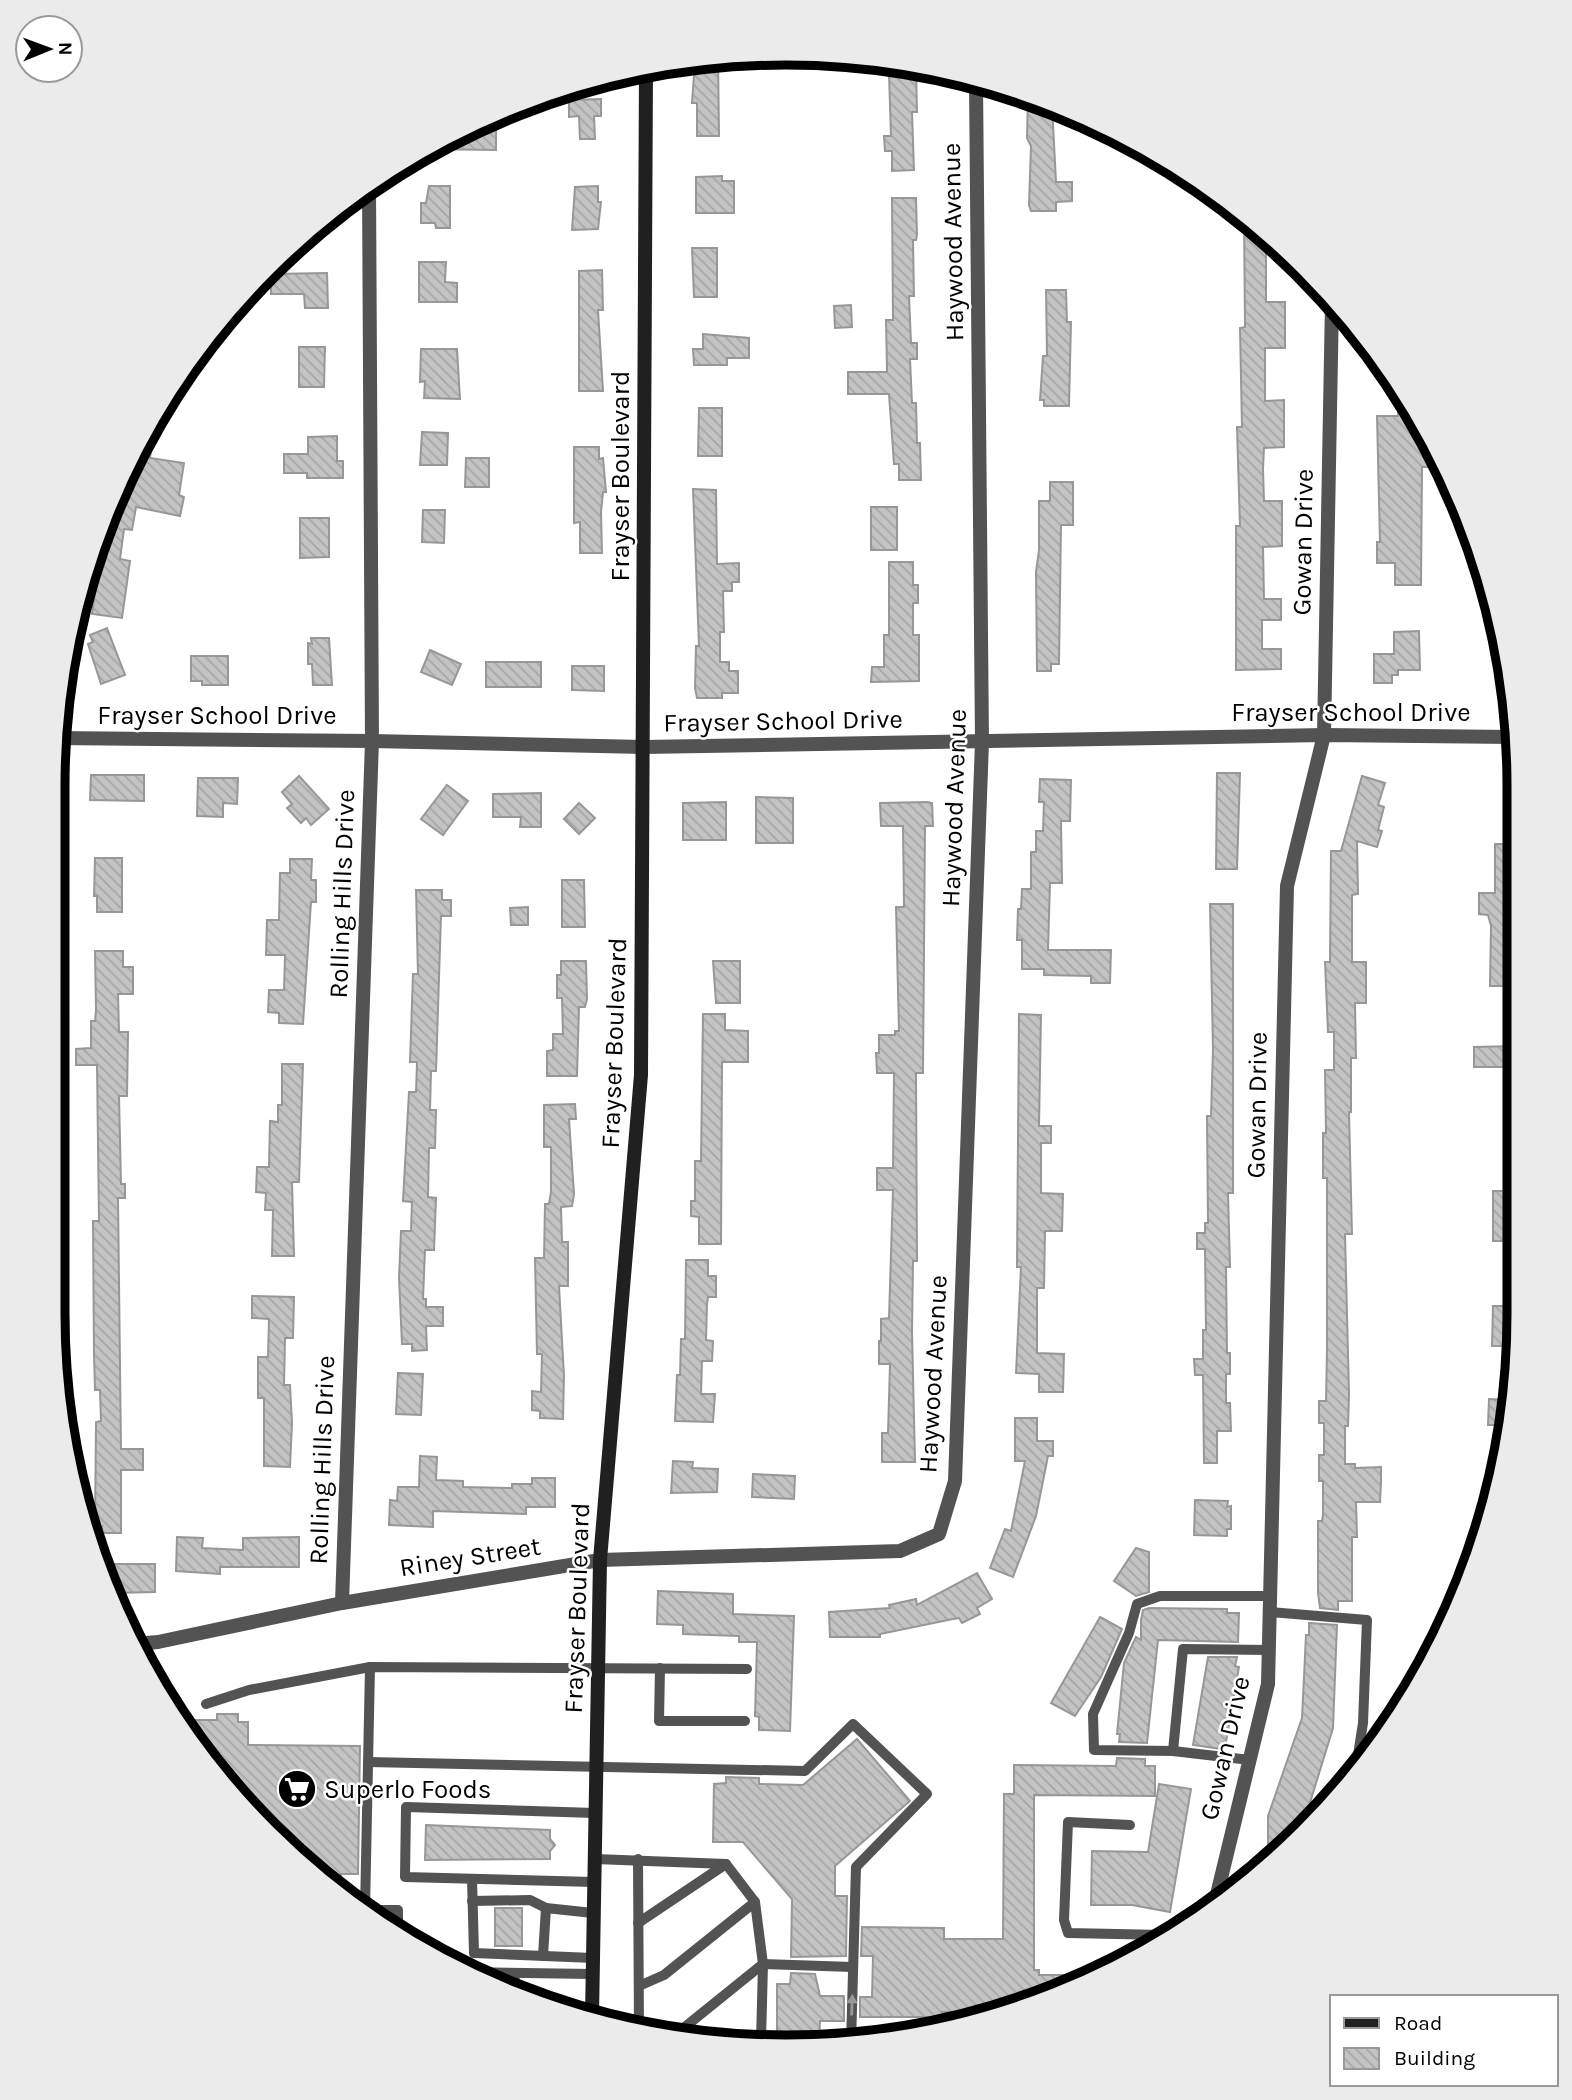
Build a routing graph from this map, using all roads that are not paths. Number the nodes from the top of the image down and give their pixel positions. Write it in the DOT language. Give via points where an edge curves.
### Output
graph roads {
  1 [pos="646,79"];
  2 [pos="976,90"];
  3 [pos="369,198"];
  4 [pos="1332,315"];
  5 [pos="1324,735"];
  6 [pos="1506,737"];
  7 [pos="66,738"];
  8 [pos="372,741"];
  9 [pos="982,742"];
  10 [pos="644,747"];
  11 [pos="939,1534"];
  12 [pos="600,1560"];
  13 [pos="1270,1595"];
  14 [pos="342,1603"];
  15 [pos="1269,1612"];
  16 [pos="144,1643"];
  17 [pos="1269,1650"];
  18 [pos="370,1667"];
  19 [pos="598,1667"];
  20 [pos="660,1668"];
  21 [pos="747,1670"];
  22 [pos="206,1704"];
  23 [pos="746,1721"];
  24 [pos="1173,1751"];
  25 [pos="1358,1752"];
  26 [pos="1250,1760"];
  27 [pos="368,1762"];
  28 [pos="596,1769"];
  29 [pos="595,1813"];
  30 [pos="1130,1825"];
  31 [pos="595,1859"];
  32 [pos="638,1860"];
  33 [pos="726,1864"];
  34 [pos="472,1879"];
  35 [pos="594,1882"];
  36 [pos="1218,1891"];
  37 [pos="364,1899"];
  38 [pos="472,1901"];
  39 [pos="755,1902"];
  40 [pos="546,1908"];
  41 [pos="380,1910"];
  42 [pos="593,1913"];
  43 [pos="398,1922"];
  44 [pos="638,1923"];
  45 [pos="1154,1935"];
  46 [pos="542,1956"];
  47 [pos="593,1958"];
  48 [pos="763,1964"];
  49 [pos="852,1967"];
  50 [pos="493,1973"];
  51 [pos="515,1973"];
  52 [pos="592,1974"];
  53 [pos="514,1982"];
  54 [pos="639,1986"];
  55 [pos="592,2009"];
  56 [pos="639,2020"];
  57 [pos="684,2028"];
  58 [pos="851,2032"];
  59 [pos="761,2034"];
  1 -- 10 [label="main road, Frayser Boulevard"];
  2 -- 9 [label="street, Haywood Avenue"];
  3 -- 8 [label="street, Rolling Hills Drive"];
  4 -- 5 [label="street, Gowan Drive"];
  5 -- 6 [label="street, Frayser School Drive"];
  5 -- 9 [label="street, Frayser School Drive"];
  5 -- 13 [label="street, Gowan Drive" via="1287,886"];
  7 -- 8 [label="street, Frayser School Drive"];
  8 -- 10 [label="street, Frayser School Drive"];
  8 -- 14 [label="street, Rolling Hills Drive"];
  9 -- 10 [label="street, Frayser School Drive"];
  9 -- 11 [label="street, Haywood Avenue" via="955,1481"];
  10 -- 12 [label="main road, Frayser Boulevard" via="641,1075"];
  11 -- 12 [label="street, Riney Street" via="900,1551"];
  12 -- 14 [label="street, Riney Street"];
  12 -- 19 [label="main road, Frayser Boulevard"];
  13 -- 15 [label="street, Gowan Drive"];
  13 -- 24 [label="lane" via="1160,1596 1138,1605 1093,1714 1094,1751"];
  14 -- 16 [label="street, Riney Street"];
  15 -- 17 [label="street, Gowan Drive"];
  15 -- 25 [label="lane" via="1367,1620"];
  17 -- 24 [label="lane" via="1183,1649"];
  17 -- 26 [label="street, Gowan Drive" via="1268,1684"];
  18 -- 19 [label="lane"];
  18 -- 22 [label="lane" via="249,1689"];
  18 -- 27 [label="lane"];
  19 -- 20 [label="lane"];
  19 -- 28 [label="main road, Frayser Boulevard"];
  20 -- 21 [label="lane"];
  20 -- 23 [label="lane" via="659,1721"];
  24 -- 26 [label="lane"];
  26 -- 36 [label="street, Gowan Drive"];
  27 -- 28 [label="lane"];
  27 -- 37 [label="lane"];
  28 -- 29 [label="main road, Frayser Boulevard"];
  28 -- 49 [label="lane" via="805,1771 853,1724 927,1794 856,1867"];
  29 -- 31 [label="main road, Frayser Boulevard"];
  29 -- 34 [label="lane" via="406,1807 405,1877"];
  30 -- 45 [label="lane" via="1068,1822 1064,1920 1068,1933"];
  31 -- 32 [label="lane"];
  31 -- 35 [label="main road, Frayser Boulevard"];
  32 -- 33 [label="lane"];
  32 -- 44 [label="lane"];
  33 -- 39 [label="lane"];
  33 -- 44 [label="lane"];
  34 -- 35 [label="lane"];
  34 -- 38 [label="lane"];
  35 -- 42 [label="main road, Frayser Boulevard"];
  38 -- 40 [label="lane" via="530,1900"];
  38 -- 46 [label="lane" via="474,1953"];
  39 -- 48 [label="lane"];
  39 -- 54 [label="lane" via="664,1975"];
  40 -- 42 [label="lane"];
  40 -- 46 [label="lane"];
  41 -- 43 [label="lane" via="398,1910"];
  42 -- 47 [label="main road, Frayser Boulevard"];
  44 -- 54 [label="lane"];
  46 -- 47 [label="lane"];
  47 -- 52 [label="main road, Frayser Boulevard"];
  48 -- 49 [label="lane"];
  48 -- 57 [label="lane"];
  48 -- 59 [label="lane"];
  58 -- 49 [label="lane, one-way"];
  50 -- 51 [label="lane"];
  51 -- 52 [label="lane"];
  51 -- 53 [label="lane"];
  52 -- 55 [label="main road, Frayser Boulevard"];
  54 -- 56 [label="lane"];
}
